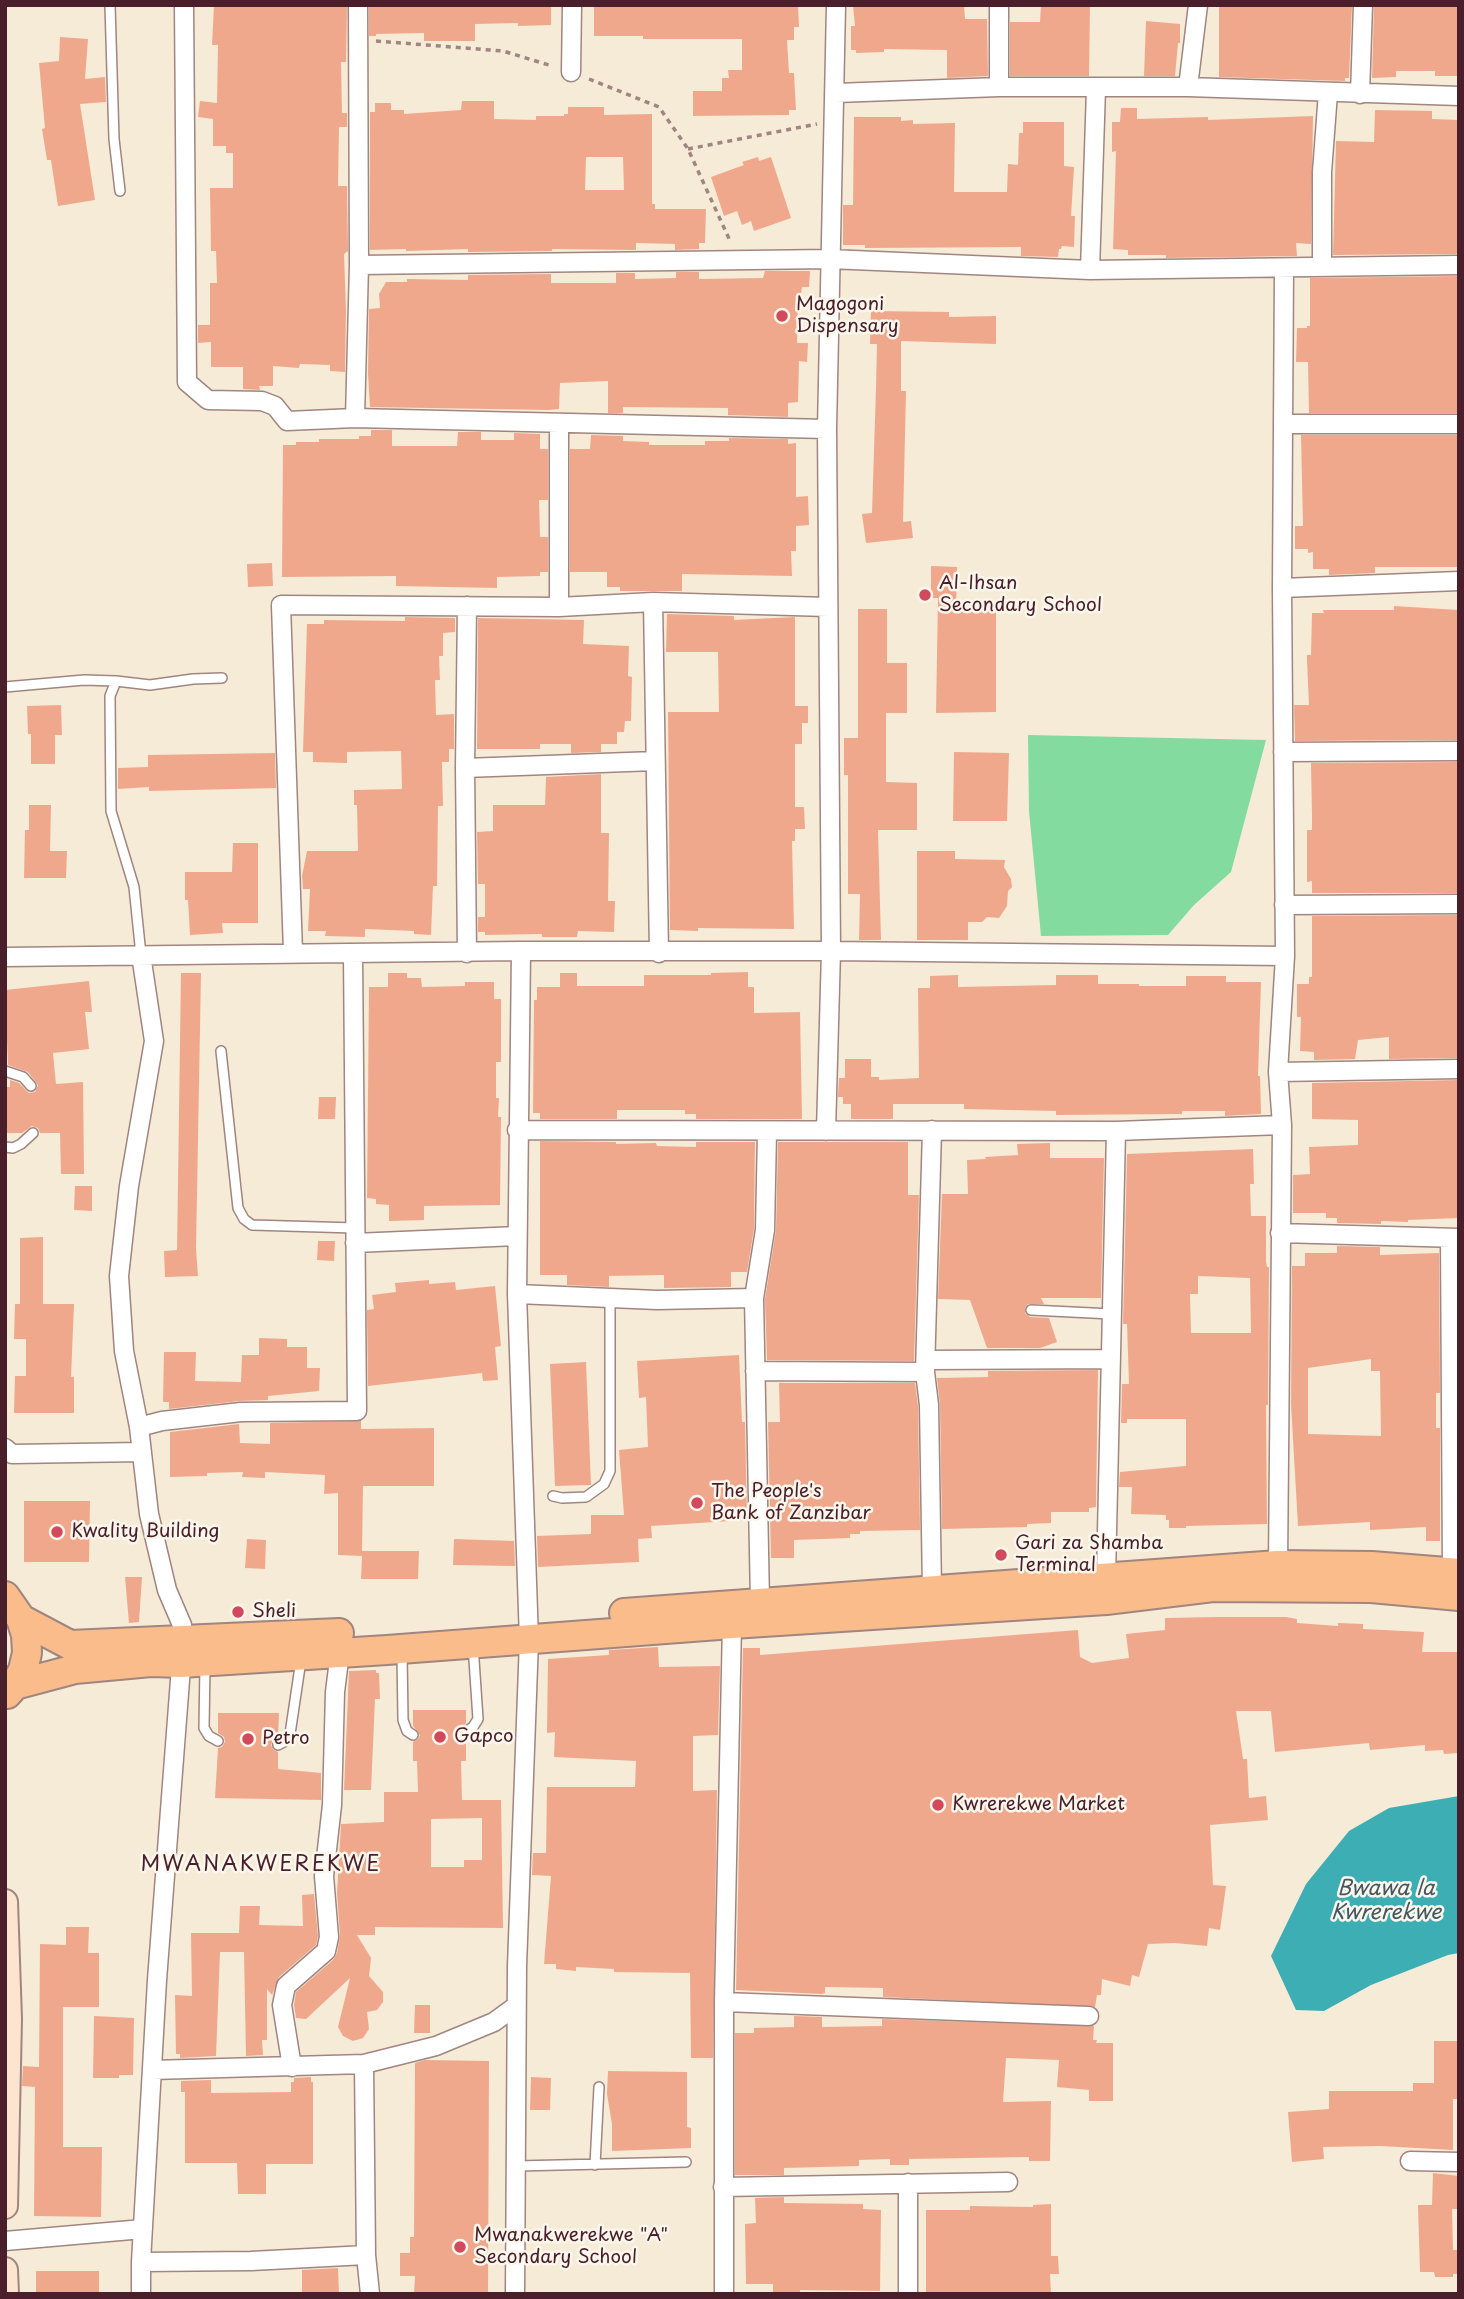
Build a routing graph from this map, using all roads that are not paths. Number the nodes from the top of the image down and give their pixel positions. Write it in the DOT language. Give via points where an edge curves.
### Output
graph roads {
  1 [pos="110,5"];
  2 [pos="184,5"];
  3 [pos="358,5"];
  4 [pos="572,5"];
  5 [pos="836,5"];
  6 [pos="999,5"];
  7 [pos="1198,5"];
  8 [pos="1363,5"];
  9 [pos="571,72"];
  10 [pos="999,87"];
  11 [pos="1188,87"];
  12 [pos="1096,89"];
  13 [pos="836,93"];
  14 [pos="1328,93"];
  15 [pos="1360,94"];
  16 [pos="1459,96"];
  17 [pos="120,191"];
  18 [pos="829,259"];
  19 [pos="359,265"];
  20 [pos="1459,265"];
  21 [pos="1322,267"];
  22 [pos="1284,268"];
  23 [pos="1090,270"];
  24 [pos="355,418"];
  25 [pos="559,423"];
  26 [pos="1283,424"];
  27 [pos="1459,424"];
  28 [pos="827,429"];
  29 [pos="1459,581"];
  30 [pos="1282,588"];
  31 [pos="653,602"];
  32 [pos="467,606"];
  33 [pos="559,607"];
  34 [pos="828,607"];
  35 [pos="222,678"];
  36 [pos="116,681"];
  37 [pos="5,687"];
  38 [pos="1459,751"];
  39 [pos="1283,752"];
  40 [pos="655,761"];
  41 [pos="465,768"];
  42 [pos="1459,904"];
  43 [pos="1284,905"];
  44 [pos="521,951"];
  45 [pos="831,951"];
  46 [pos="293,953"];
  47 [pos="467,953"];
  48 [pos="659,953"];
  49 [pos="353,954"];
  50 [pos="141,955"];
  51 [pos="1285,956"];
  52 [pos="5,957"];
  53 [pos="221,1051"];
  54 [pos="1459,1069"];
  55 [pos="5,1071"];
  56 [pos="1278,1072"];
  57 [pos="31,1086"];
  58 [pos="1282,1125"];
  59 [pos="517,1130"];
  60 [pos="932,1130"];
  61 [pos="826,1131"];
  62 [pos="1116,1131"];
  63 [pos="767,1132"];
  64 [pos="33,1133"];
  65 [pos="5,1147"];
  66 [pos="1280,1233"];
  67 [pos="355,1236"];
  68 [pos="517,1236"];
  69 [pos="1454,1238"];
  70 [pos="517,1294"];
  71 [pos="754,1297"];
  72 [pos="610,1298"];
  73 [pos="1031,1310"];
  74 [pos="1112,1314"];
  75 [pos="1111,1359"];
  76 [pos="926,1366"];
  77 [pos="755,1371"];
  78 [pos="139,1427"];
  79 [pos="5,1448"];
  80 [pos="142,1452"];
  81 [pos="553,1496"];
  82 [pos="1278,1565"];
  83 [pos="1106,1577"];
  84 [pos="1456,1580"];
  85 [pos="932,1590"];
  86 [pos="9,1601"];
  87 [pos="760,1602"];
  88 [pos="732,1624"];
  89 [pos="528,1631"];
  90 [pos="341,1643"];
  91 [pos="473,1644"];
  92 [pos="401,1649"];
  93 [pos="189,1655"];
  94 [pos="302,1655"];
  95 [pos="10,1690"];
  96 [pos="466,1732"];
  97 [pos="413,1735"];
  98 [pos="218,1741"];
  99 [pos="278,1745"];
  100 [pos="5,1902"];
  101 [pos="724,2002"];
  102 [pos="516,2006"];
  103 [pos="1089,2016"];
  104 [pos="364,2064"];
  105 [pos="292,2067"];
  106 [pos="152,2070"];
  107 [pos="599,2087"];
  108 [pos="1410,2161"];
  109 [pos="686,2162"];
  110 [pos="1459,2162"];
  111 [pos="595,2165"];
  112 [pos="517,2166"];
  113 [pos="1008,2182"];
  114 [pos="908,2183"];
  115 [pos="723,2187"];
  116 [pos="5,2206"];
  117 [pos="143,2229"];
  118 [pos="5,2241"];
  119 [pos="366,2255"];
  120 [pos="141,2262"];
  121 [pos="5,2270"];
  122 [pos="6,2294"];
  123 [pos="141,2294"];
  124 [pos="370,2294"];
  125 [pos="516,2294"];
  126 [pos="724,2294"];
  127 [pos="908,2294"];
  1 -- 17 [label="lane"];
  2 -- 24 [label="street" via="187,382 208,400 262,401 275,406 287,421"];
  3 -- 19 [label="street"];
  4 -- 9 [label="street"];
  5 -- 13 [label="street"];
  6 -- 10 [label="street"];
  7 -- 11 [label="street"];
  8 -- 15 [label="street"];
  10 -- 12 [label="street"];
  10 -- 13 [label="street"];
  11 -- 12 [label="street"];
  11 -- 14 [label="street"];
  12 -- 23 [label="street"];
  13 -- 18 [label="street"];
  14 -- 15 [label="street"];
  14 -- 21 [label="street"];
  15 -- 16 [label="street"];
  18 -- 19 [label="street"];
  18 -- 23 [label="street"];
  18 -- 28 [label="street"];
  19 -- 24 [label="street"];
  20 -- 21 [label="street"];
  21 -- 22 [label="street"];
  22 -- 23 [label="street"];
  22 -- 26 [label="street"];
  24 -- 25 [label="street"];
  25 -- 28 [label="street"];
  25 -- 33 [label="street"];
  26 -- 27 [label="street"];
  26 -- 30 [label="street"];
  28 -- 34 [label="street"];
  29 -- 30 [label="street"];
  30 -- 39 [label="street"];
  31 -- 33 [label="street"];
  31 -- 34 [label="street"];
  31 -- 40 [label="street"];
  32 -- 33 [label="street"];
  32 -- 41 [label="street"];
  32 -- 46 [label="street" via="281,605"];
  34 -- 45 [label="street"];
  35 -- 36 [label="lane" via="150,685"];
  36 -- 37 [label="lane"];
  36 -- 50 [label="lane" via="110,696 111,811 134,887"];
  38 -- 39 [label="street"];
  39 -- 43 [label="street"];
  40 -- 41 [label="street"];
  40 -- 48 [label="street"];
  41 -- 47 [label="street"];
  42 -- 43 [label="street"];
  43 -- 51 [label="street"];
  44 -- 47 [label="street"];
  44 -- 48 [label="street"];
  44 -- 59 [label="street"];
  45 -- 48 [label="street"];
  45 -- 51 [label="street"];
  45 -- 61 [label="street"];
  46 -- 49 [label="street"];
  46 -- 50 [label="street"];
  47 -- 49 [label="street"];
  49 -- 67 [label="street"];
  50 -- 52 [label="street"];
  50 -- 78 [label="street" via="154,1041 119,1276 124,1351"];
  51 -- 56 [label="street"];
  53 -- 67 [label="lane" via="238,1208 244,1219 252,1225"];
  54 -- 56 [label="street"];
  55 -- 57 [label="lane" via="23,1077"];
  56 -- 58 [label="street"];
  58 -- 62 [label="street"];
  58 -- 66 [label="street"];
  59 -- 63 [label="street"];
  59 -- 68 [label="street"];
  60 -- 61 [label="street"];
  60 -- 62 [label="street"];
  60 -- 76 [label="street"];
  61 -- 63 [label="street"];
  62 -- 74 [label="street"];
  63 -- 71 [label="street" via="765,1230"];
  64 -- 65 [label="lane" via="21,1144"];
  66 -- 69 [label="street"];
  66 -- 82 [label="street"];
  67 -- 68 [label="street"];
  67 -- 78 [label="street" via="357,1411 240,1412"];
  68 -- 70 [label="street"];
  69 -- 84 [label="street"];
  70 -- 72 [label="street"];
  70 -- 89 [label="street"];
  71 -- 72 [label="street"];
  71 -- 77 [label="street"];
  72 -- 81 [label="lane" via="610,1471 604,1484 586,1497"];
  73 -- 74 [label="lane"];
  74 -- 75 [label="street"];
  75 -- 76 [label="street"];
  75 -- 83 [label="street"];
  76 -- 77 [label="street"];
  76 -- 85 [label="street"];
  77 -- 87 [label="street"];
  78 -- 80 [label="street"];
  79 -- 80 [label="street" via="12,1454"];
  80 -- 93 [label="street" via="149,1514"];
  82 -- 83 [label="main road"];
  82 -- 84 [label="main road" via="1372,1566"];
  83 -- 85 [label="main road"];
  84 -- 88 [label="main road" via="1371,1588 1213,1587 1106,1600"];
  85 -- 87 [label="main road"];
  86 -- 93 [label="main road" via="70,1646"];
  86 -- 95 [label="main road" via="26,1635 27,1653"];
  87 -- 89 [label="main road"];
  88 -- 89 [label="main road"];
  88 -- 101 [label="street"];
  89 -- 90 [label="main road"];
  89 -- 91 [label="main road"];
  89 -- 102 [label="street"];
  90 -- 92 [label="main road"];
  90 -- 93 [label="main road"];
  90 -- 94 [label="main road"];
  90 -- 105 [label="street" via="324,1876 329,1937 326,1951 286,1986 282,2005"];
  91 -- 92 [label="main road"];
  91 -- 96 [label="lane" via="478,1719"];
  92 -- 97 [label="lane" via="403,1720"];
  93 -- 94 [label="main road"];
  93 -- 95 [label="main road" via="75,1669"];
  93 -- 98 [label="lane" via="204,1728"];
  93 -- 106 [label="street"];
  94 -- 99 [label="lane" via="290,1734"];
  100 -- 116 [label="main road" via="9,2019"];
  101 -- 103 [label="street"];
  101 -- 115 [label="street"];
  102 -- 104 [label="street" via="494,2022 436,2046"];
  102 -- 112 [label="street"];
  104 -- 105 [label="street"];
  104 -- 119 [label="street"];
  105 -- 106 [label="street"];
  106 -- 117 [label="street"];
  107 -- 111 [label="lane"];
  108 -- 110 [label="street"];
  109 -- 111 [label="lane"];
  111 -- 112 [label="lane"];
  112 -- 125 [label="street"];
  113 -- 114 [label="street"];
  114 -- 115 [label="street"];
  114 -- 127 [label="street"];
  115 -- 126 [label="street"];
  117 -- 118 [label="street"];
  117 -- 120 [label="street"];
  119 -- 120 [label="street"];
  119 -- 124 [label="street"];
  120 -- 123 [label="street"];
  121 -- 122 [label="main road"];
}
